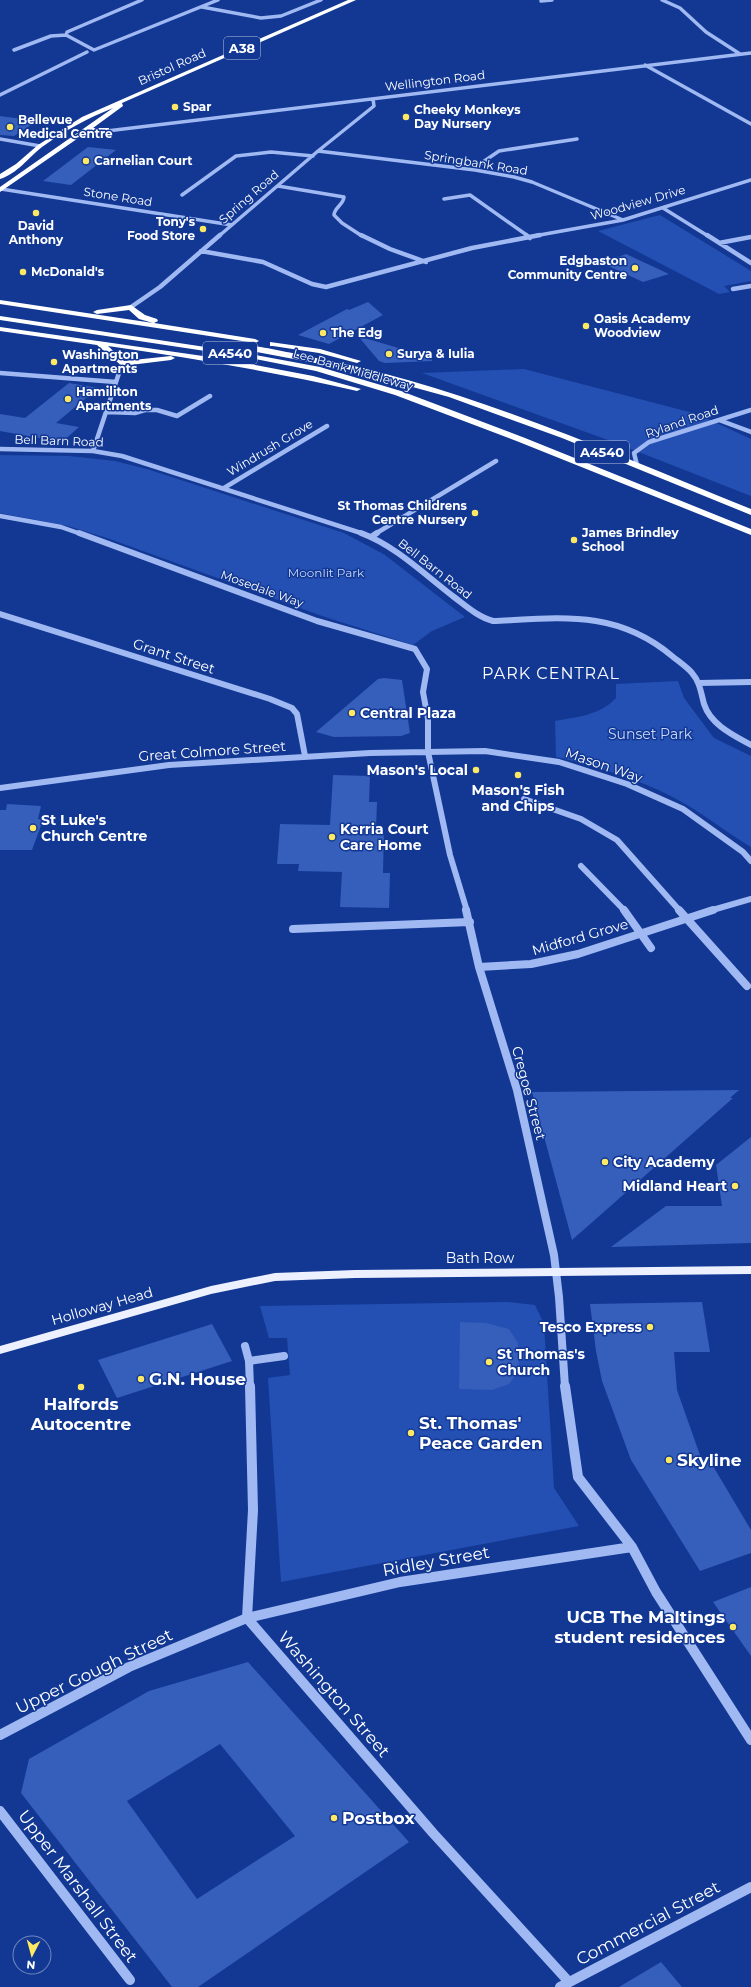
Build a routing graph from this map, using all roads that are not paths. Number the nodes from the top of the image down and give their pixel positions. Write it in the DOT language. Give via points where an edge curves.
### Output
graph roads {
  1 [pos="142,0"];
  2 [pos="218,0"];
  3 [pos="321,0"];
  4 [pos="354,0"];
  5 [pos="552,0"];
  6 [pos="662,0"];
  7 [pos="541,1"];
  8 [pos="202,7"];
  9 [pos="66,35"];
  10 [pos="14,50"];
  11 [pos="87,52"];
  12 [pos="751,53"];
  13 [pos="740,54"];
  14 [pos="644,65"];
  15 [pos="0,95"];
  16 [pos="131,97"];
  17 [pos="373,99"];
  18 [pos="751,124"];
  19 [pos="94,125"];
  20 [pos="107,129"];
  21 [pos="122,129"];
  22 [pos="62,131"];
  23 [pos="85,132"];
  24 [pos="0,139"];
  25 [pos="577,140"];
  26 [pos="40,146"];
  27 [pos="318,151"];
  28 [pos="313,156"];
  29 [pos="475,170"];
  30 [pos="0,177"];
  31 [pos="751,180"];
  32 [pos="278,186"];
  33 [pos="1,190"];
  34 [pos="182,195"];
  35 [pos="444,199"];
  36 [pos="662,208"];
  37 [pos="623,220"];
  38 [pos="232,225"];
  39 [pos="751,237"];
  40 [pos="530,238"];
  41 [pos="719,243"];
  42 [pos="201,251"];
  43 [pos="426,262"];
  44 [pos="751,263"];
  45 [pos="751,286"];
  46 [pos="733,289"];
  47 [pos="0,302"];
  48 [pos="131,307"];
  49 [pos="0,311"];
  50 [pos="72,313"];
  51 [pos="0,318"];
  52 [pos="171,327"];
  53 [pos="0,329"];
  54 [pos="98,343"];
  55 [pos="122,364"];
  56 [pos="0,373"];
  57 [pos="320,380"];
  58 [pos="116,382"];
  59 [pos="452,395"];
  60 [pos="210,396"];
  61 [pos="751,410"];
  62 [pos="106,412"];
  63 [pos="453,415"];
  64 [pos="719,420"];
  65 [pos="327,426"];
  66 [pos="751,432"];
  67 [pos="0,449"];
  68 [pos="93,451"];
  69 [pos="496,461"];
  70 [pos="637,466"];
  71 [pos="224,488"];
  72 [pos="751,512"];
  73 [pos="0,516"];
  74 [pos="751,532"];
  75 [pos="371,538"];
  76 [pos="0,614"];
  77 [pos="751,682"];
  78 [pos="699,683"];
  79 [pos="751,744"];
  80 [pos="428,752"];
  81 [pos="305,756"];
  82 [pos="0,788"];
  83 [pos="524,799"];
  84 [pos="751,861"];
  85 [pos="581,866"];
  86 [pos="751,899"];
  87 [pos="685,918"];
  88 [pos="470,922"];
  89 [pos="293,929"];
  90 [pos="640,933"];
  91 [pos="651,948"];
  92 [pos="479,967"];
  93 [pos="747,986"];
  94 [pos="751,1270"];
  95 [pos="557,1273"];
  96 [pos="211,1290"];
  97 [pos="245,1346"];
  98 [pos="0,1350"];
  99 [pos="284,1356"];
  100 [pos="249,1361"];
  101 [pos="632,1547"];
  102 [pos="247,1618"];
  103 [pos="0,1735"];
  104 [pos="751,1740"];
  105 [pos="0,1811"];
  106 [pos="751,1887"];
  107 [pos="130,1980"];
  108 [pos="565,1985"];
  1 -- 9 [label="street" via="67,32"];
  2 -- 8 [label="street"];
  3 -- 8 [label="street" via="281,16 260,18"];
  4 -- 16 [label="highway, Bristol Road / A38"];
  5 -- 7 [label="street"];
  6 -- 13 [label="street" via="680,8 706,32"];
  8 -- 9 [label="street" via="94,50"];
  9 -- 10 [label="street" via="52,36"];
  11 -- 15 [label="street"];
  12 -- 13 [label="street, Wellington Road"];
  13 -- 14 [label="street, Wellington Road"];
  14 -- 17 [label="street, Wellington Road"];
  14 -- 18 [label="street"];
  16 -- 19 [label="highway, Bristol Road / A38"];
  16 -- 22 [label="highway, Bristol Road / A38" via="87,116"];
  17 -- 21 [label="street, Wellington Road"];
  17 -- 27 [label="street, Spring Road" via="374,106"];
  19 -- 20 [label="street, Wellington Road"];
  19 -- 23 [label="highway, Bristol Road / A38"];
  20 -- 21 [label="street, Wellington Road"];
  20 -- 23 [label="highway"];
  21 -- 23 [label="street, Wellington Road"];
  22 -- 23 [label="highway"];
  22 -- 26 [label="highway, Bristol Road / A38"];
  23 -- 33 [label="highway, Bristol Road / A38"];
  24 -- 26 [label="street"];
  25 -- 29 [label="street" via="499,151"];
  26 -- 30 [label="highway, Bristol Road / A38"];
  27 -- 28 [label="street, Spring Road"];
  27 -- 29 [label="street, Springbank Road"];
  28 -- 32 [label="street, Spring Road"];
  28 -- 34 [label="street" via="271,152 236,156"];
  29 -- 37 [label="street, Springbank Road" via="532,182"];
  31 -- 36 [label="street, Woodview Drive"];
  32 -- 38 [label="street, Spring Road"];
  32 -- 43 [label="street" via="344,197 334,215 351,231"];
  33 -- 38 [label="street, Stone Road"];
  35 -- 40 [label="street" via="470,195"];
  36 -- 37 [label="street, Woodview Drive"];
  36 -- 41 [label="street"];
  37 -- 40 [label="street, Woodview Drive"];
  38 -- 42 [label="street, Spring Road"];
  39 -- 41 [label="street"];
  40 -- 43 [label="street, Woodview Drive" via="472,248"];
  41 -- 44 [label="street"];
  42 -- 43 [label="street, Woodview Drive" via="271,265 312,286 326,287"];
  42 -- 48 [label="street, Spring Road" via="160,287"];
  45 -- 46 [label="street"];
  47 -- 50 [label="highway"];
  48 -- 50 [label="highway" via="104,312"];
  48 -- 52 [label="highway" via="142,317"];
  49 -- 59 [label="highway, Lee Bank Middleway / A4540" via="270,351 322,361"];
  50 -- 52 [label="highway"];
  51 -- 63 [label="highway, Lee Bank Middleway / A4540" via="244,355 316,369 398,393"];
  52 -- 59 [label="highway" via="320,352 375,366 435,386"];
  53 -- 54 [label="highway"];
  54 -- 55 [label="highway"];
  54 -- 57 [label="highway" via="207,358"];
  55 -- 57 [label="highway" via="172,358"];
  55 -- 58 [label="street"];
  56 -- 58 [label="street"];
  57 -- 63 [label="highway"];
  58 -- 62 [label="street"];
  59 -- 70 [label="highway, Lee Bank Middleway / A4540"];
  60 -- 62 [label="street" via="177,416 157,410 135,413"];
  61 -- 64 [label="street, Ryland Road"];
  62 -- 68 [label="street"];
  63 -- 74 [label="highway, Lee Bank Middleway / A4540"];
  64 -- 66 [label="street"];
  64 -- 70 [label="street, Ryland Road" via="649,442 634,452"];
  65 -- 71 [label="street, Windrush Grove"];
  67 -- 68 [label="street, Bell Barn Road"];
  68 -- 71 [label="street, Bell Barn Road" via="122,456"];
  69 -- 75 [label="street"];
  70 -- 72 [label="highway, Lee Bank Middleway / A4540"];
  71 -- 75 [label="street, Bell Barn Road"];
  73 -- 80 [label="street, Mosedale Way" via="61,527 317,621 415,649 427,669 423,692 428,719"];
  75 -- 78 [label="street, Bell Barn Road" via="392,549 486,620 597,620 638,632 650,638 680,662"];
  76 -- 81 [label="street, Grant Street" via="292,708 297,714"];
  77 -- 78 [label="street"];
  78 -- 79 [label="street" via="705,706 713,719 726,731"];
  80 -- 81 [label="street, Great Colmore Street"];
  80 -- 84 [label="street, Mason Way" via="485,751 559,762 628,784 683,809 743,852"];
  80 -- 88 [label="street, Cregoe Street" via="450,855"];
  81 -- 82 [label="street, Great Colmore Street" via="169,765"];
  83 -- 87 [label="street" via="581,819 617,840"];
  85 -- 90 [label="street" via="623,908"];
  86 -- 87 [label="street, Midford Grove"];
  87 -- 90 [label="street, Midford Grove"];
  87 -- 93 [label="street"];
  88 -- 89 [label="street"];
  88 -- 92 [label="street, Cregoe Street"];
  90 -- 91 [label="street"];
  90 -- 92 [label="street, Midford Grove" via="578,954 531,964"];
  92 -- 95 [label="street, Cregoe Street" via="517,1090"];
  94 -- 95 [label="main road, Bath Row"];
  95 -- 96 [label="main road, Bath Row" via="283,1276"];
  95 -- 101 [label="street, Cregoe Street" via="565,1390 578,1477"];
  96 -- 98 [label="main road, Holloway Head"];
  97 -- 100 [label="street"];
  99 -- 100 [label="street"];
  100 -- 102 [label="street" via="253,1510"];
  101 -- 102 [label="street, Ridley Street" via="400,1582"];
  101 -- 104 [label="street, Cregoe Street" via="656,1592"];
  102 -- 103 [label="street, Upper Gough Street" via="129,1667"];
  102 -- 108 [label="street, Washington Street"];
  105 -- 107 [label="street, Upper Marshall Street"];
  106 -- 108 [label="street, Commercial Street"];
}
